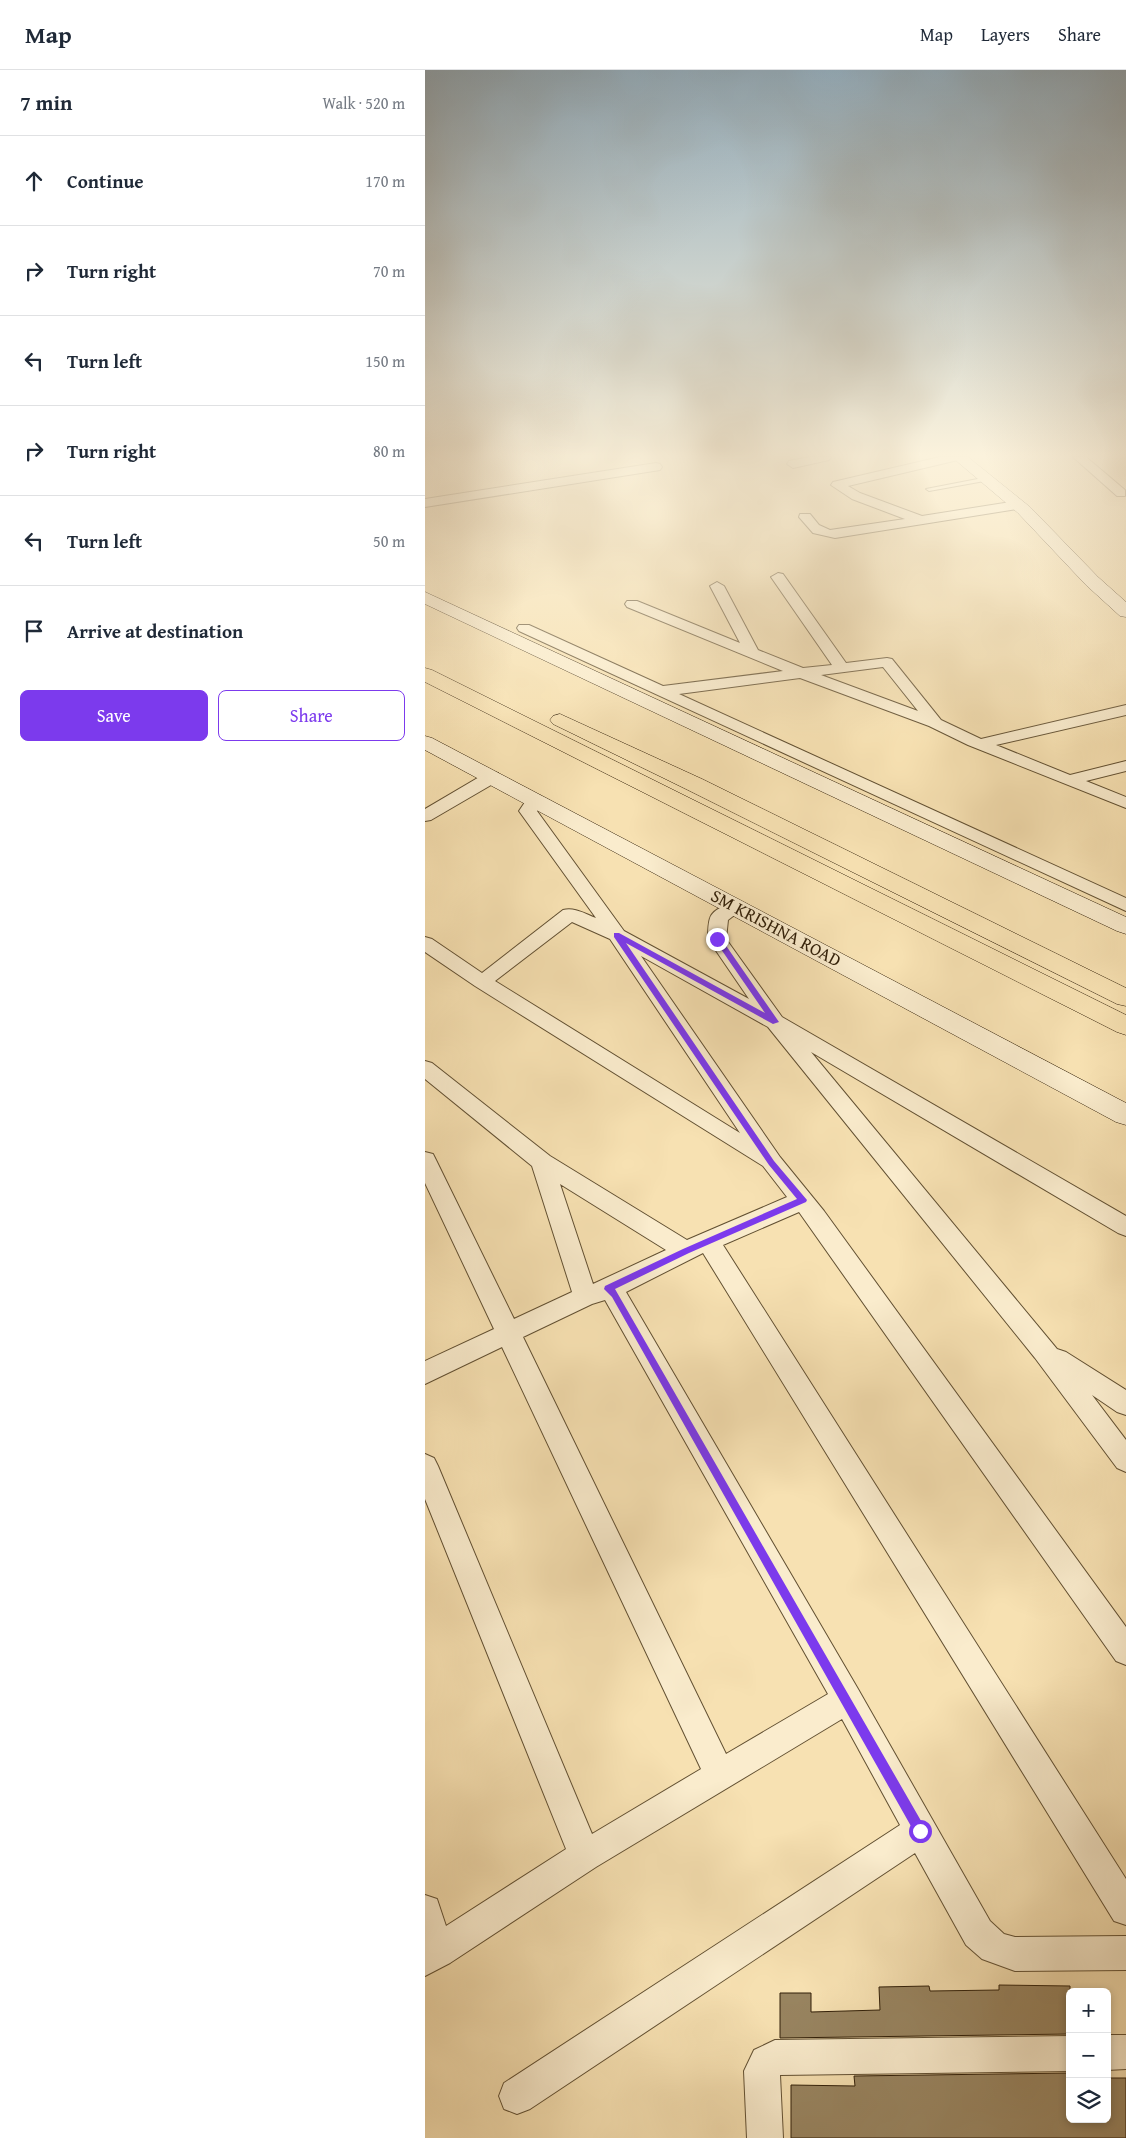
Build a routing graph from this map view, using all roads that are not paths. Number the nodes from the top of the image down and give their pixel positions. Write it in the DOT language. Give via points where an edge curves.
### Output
graph roads {
  1 [pos="1065,554"];
  2 [pos="777,576"];
  3 [pos="717,586"];
  4 [pos="425,597"];
  5 [pos="632,604"];
  6 [pos="1126,612"];
  7 [pos="524,628"];
  8 [pos="752,652"];
  9 [pos="425,655"];
  10 [pos="841,667"];
  11 [pos="799,672"];
  12 [pos="425,674"];
  13 [pos="455,679"];
  14 [pos="663,691"];
  15 [pos="1126,710"];
  16 [pos="935,723"];
  17 [pos="425,742"];
  18 [pos="981,744"];
  19 [pos="1126,766"];
  20 [pos="492,778"];
  21 [pos="1069,780"];
  22 [pos="535,800"];
  23 [pos="1126,803"];
  24 [pos="425,816"];
  25 [pos="1126,904"];
  26 [pos="736,907"];
  27 [pos="1126,926"];
  28 [pos="617,935"];
  29 [pos="425,943"];
  30 [pos="482,982"];
  31 [pos="1126,998"];
  32 [pos="775,1022"];
  33 [pos="1126,1026"];
  34 [pos="425,1068"];
  35 [pos="1126,1115"];
  36 [pos="425,1160"];
  37 [pos="542,1162"];
  38 [pos="771,1163"];
  39 [pos="803,1200"];
  40 [pos="1126,1227"];
  41 [pos="697,1246"];
  42 [pos="597,1292"];
  43 [pos="508,1333"];
  44 [pos="1044,1351"];
  45 [pos="425,1373"];
  46 [pos="1126,1404"];
  47 [pos="1126,1460"];
  48 [pos="425,1466"];
  49 [pos="1126,1651"];
  50 [pos="847,1699"];
  51 [pos="720,1774"];
  52 [pos="920,1831"];
  53 [pos="585,1856"];
  54 [pos="1126,1909"];
  55 [pos="425,1911"];
  56 [pos="1126,1954"];
  57 [pos="432,1955"];
  58 [pos="1126,2052"];
  59 [pos="1066,2053"];
  60 [pos="1111,2053"];
  61 [pos="517,2096"];
  62 [pos="765,2138"];
  1 -- 6 [label="street"];
  2 -- 10 [label="street"];
  3 -- 8 [label="street"];
  4 -- 27 [label="street"];
  5 -- 8 [label="street"];
  7 -- 14 [label="street"];
  8 -- 11 [label="street"];
  9 -- 13 [label="highway"];
  10 -- 11 [label="street"];
  10 -- 16 [label="street" via="887,662"];
  11 -- 14 [label="street"];
  11 -- 16 [label="street"];
  12 -- 13 [label="highway"];
  13 -- 31 [label="highway" via="694,784"];
  13 -- 33 [label="highway"];
  14 -- 25 [label="street"];
  15 -- 18 [label="street"];
  16 -- 18 [label="street"];
  17 -- 20 [label="street, SM KRISHNA ROAD"];
  18 -- 21 [label="street"];
  19 -- 21 [label="street"];
  20 -- 22 [label="street, SM KRISHNA ROAD"];
  20 -- 24 [label="street"];
  21 -- 23 [label="street"];
  22 -- 26 [label="street, SM KRISHNA ROAD"];
  22 -- 28 [label="street" via="528,811"];
  26 -- 32 [label="street" via="719,918 717,939"];
  26 -- 35 [label="street, SM KRISHNA ROAD"];
  28 -- 30 [label="street" via="570,914"];
  28 -- 32 [label="street"];
  28 -- 38 [label="street"];
  29 -- 30 [label="street"];
  30 -- 38 [label="street"];
  32 -- 40 [label="street"];
  32 -- 44 [label="street"];
  34 -- 37 [label="street"];
  36 -- 43 [label="street"];
  37 -- 41 [label="street"];
  37 -- 42 [label="street"];
  38 -- 39 [label="street"];
  39 -- 41 [label="street"];
  39 -- 49 [label="street"];
  41 -- 42 [label="street"];
  41 -- 54 [label="street"];
  42 -- 43 [label="street"];
  42 -- 50 [label="street" via="615,1295"];
  43 -- 45 [label="street"];
  43 -- 51 [label="street"];
  44 -- 46 [label="street"];
  44 -- 47 [label="street"];
  48 -- 53 [label="street"];
  50 -- 51 [label="street"];
  50 -- 52 [label="street"];
  51 -- 53 [label="street"];
  52 -- 56 [label="street" via="978,1933 994,1947 1015,1954"];
  52 -- 61 [label="street"];
  53 -- 57 [label="street"];
  55 -- 57 [label="street"];
  58 -- 60 [label="street"];
  59 -- 62 [label="street" via="775,2058 766,2062 762,2071"];
}
